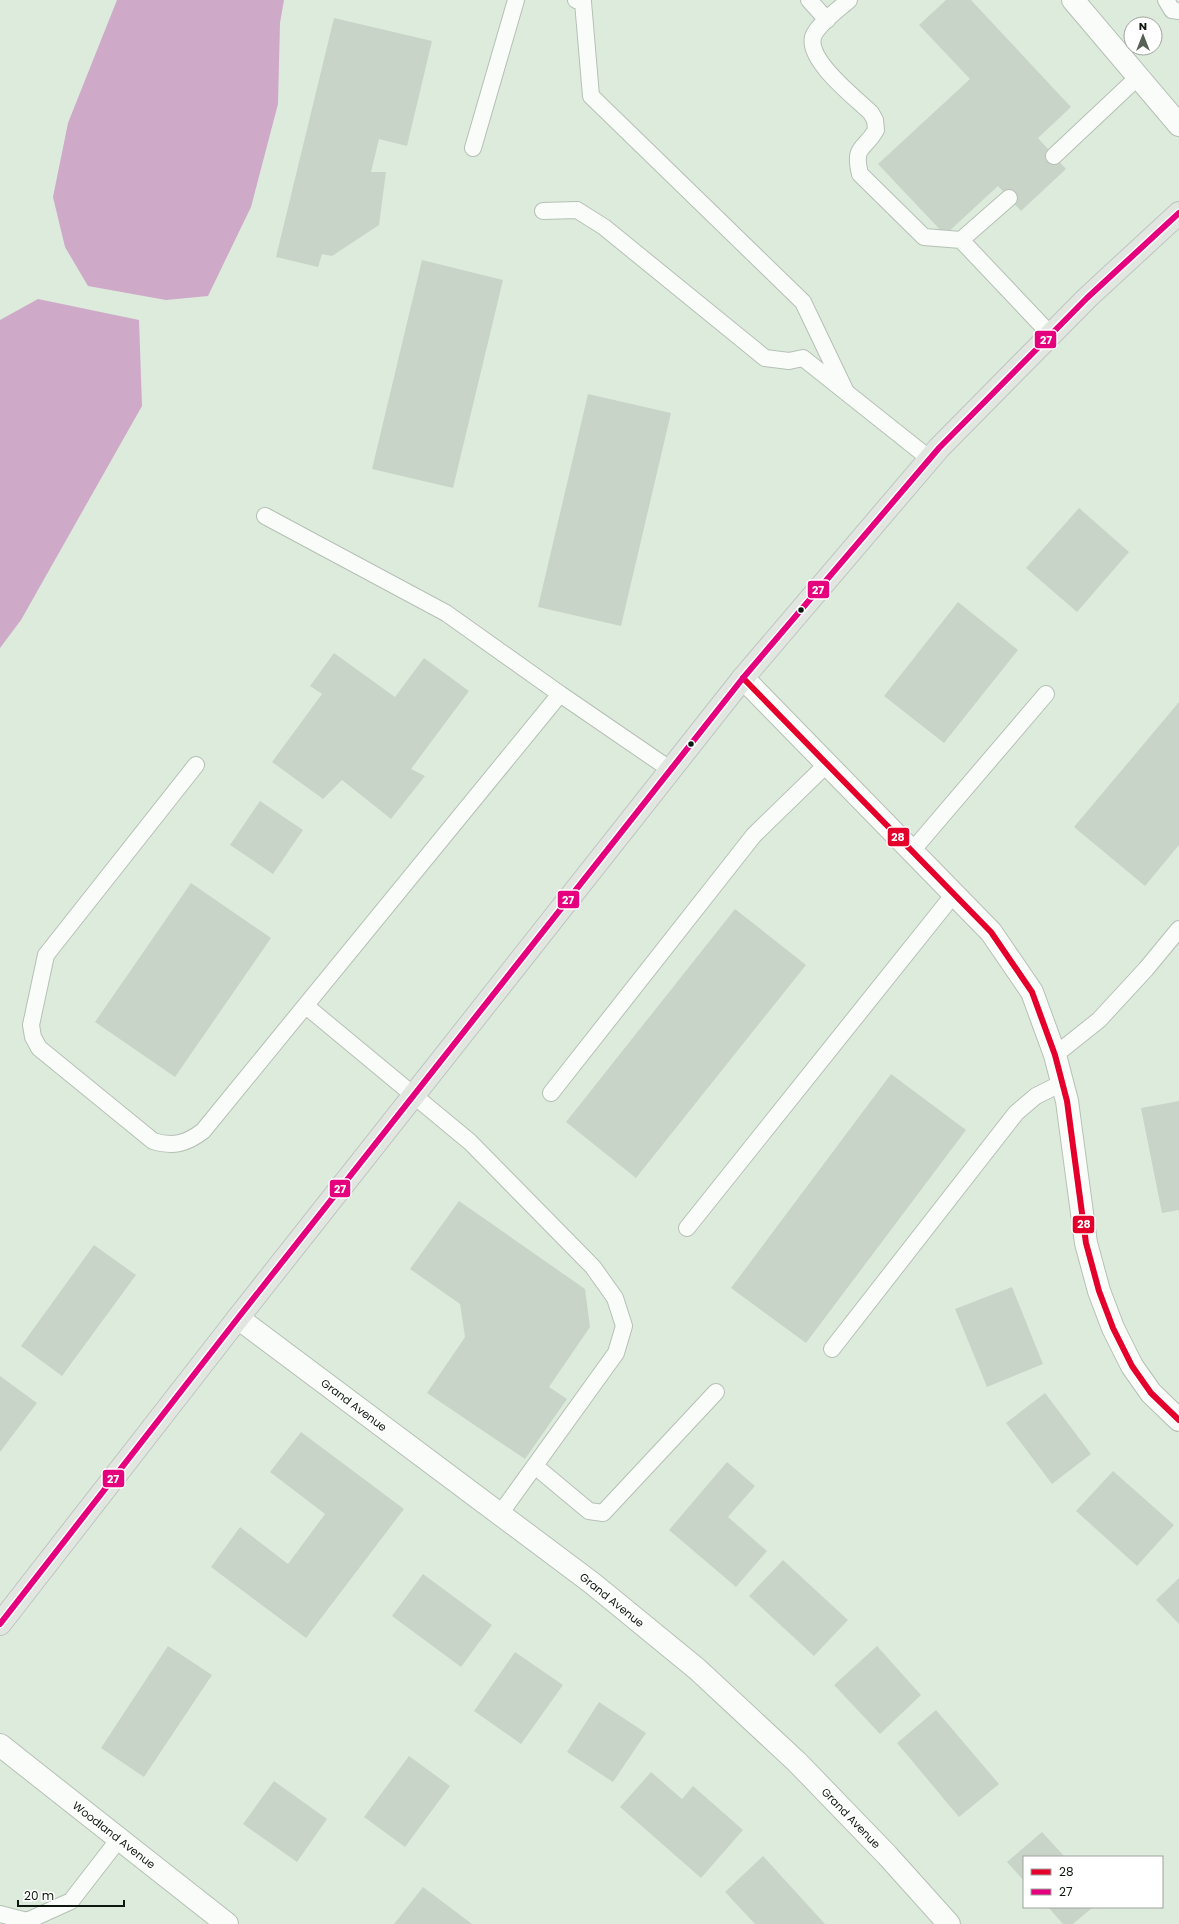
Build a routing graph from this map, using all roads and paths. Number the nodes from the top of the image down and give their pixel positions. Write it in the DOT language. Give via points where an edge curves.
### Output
graph roads {
  1 [pos="516,0"];
  2 [pos="576,0"];
  3 [pos="809,0"];
  4 [pos="849,0"];
  5 [pos="1073,0"];
  6 [pos="1166,0"];
  7 [pos="1179,11"];
  8 [pos="827,20"];
  9 [pos="1138,77"];
  10 [pos="1179,125"];
  11 [pos="473,148"];
  12 [pos="1054,156"];
  13 [pos="1009,198"];
  14 [pos="543,211"];
  15 [pos="1179,213"];
  16 [pos="962,240"];
  17 [pos="1051,335"];
  18 [pos="846,392"];
  19 [pos="930,459"];
  20 [pos="266,516"];
  21 [pos="743,678"];
  22 [pos="560,694"];
  23 [pos="1046,694"];
  24 [pos="827,764"];
  25 [pos="196,765"];
  26 [pos="670,770"];
  27 [pos="912,851"];
  28 [pos="954,894"];
  29 [pos="1179,929"];
  30 [pos="306,1006"];
  31 [pos="1055,1055"];
  32 [pos="1062,1082"];
  33 [pos="551,1093"];
  34 [pos="414,1095"];
  35 [pos="687,1228"];
  36 [pos="238,1318"];
  37 [pos="832,1349"];
  38 [pos="716,1392"];
  39 [pos="1179,1420"];
  40 [pos="535,1466"];
  41 [pos="500,1514"];
  42 [pos="0,1624"];
  43 [pos="0,1745"];
  44 [pos="119,1839"];
  45 [pos="0,1914"];
  46 [pos="227,1924"];
  47 [pos="950,1924"];
  1 -- 11 [label="lane"];
  2 -- 18 [label="lane" via="583,2 591,96 803,302"];
  3 -- 8 [label="lane"];
  4 -- 8 [label="lane"];
  5 -- 9 [label="street"];
  6 -- 7 [label="lane" via="1172,10"];
  8 -- 16 [label="lane" via="813,37 816,56 875,120 876,130 858,152 860,174 924,237"];
  9 -- 10 [label="street"];
  9 -- 12 [label="lane"];
  13 -- 16 [label="lane"];
  14 -- 18 [label="lane" via="577,210 604,227 765,358 789,361 803,358"];
  15 -- 17 [label="main road"];
  16 -- 17 [label="lane"];
  17 -- 19 [label="main road"];
  18 -- 19 [label="lane"];
  19 -- 21 [label="main road"];
  20 -- 22 [label="lane" via="446,613"];
  21 -- 24 [label="street"];
  21 -- 26 [label="main road"];
  22 -- 26 [label="lane"];
  22 -- 30 [label="lane"];
  23 -- 27 [label="lane"];
  24 -- 27 [label="street"];
  24 -- 33 [label="lane" via="754,835"];
  25 -- 30 [label="lane" via="46,955 33,1011 32,1036 39,1048 123,1117 153,1141 166,1145 194,1139 203,1132"];
  26 -- 34 [label="main road"];
  27 -- 28 [label="street"];
  28 -- 31 [label="street" via="991,932 1032,992"];
  28 -- 35 [label="lane"];
  29 -- 31 [label="lane" via="1099,1020"];
  30 -- 34 [label="lane"];
  31 -- 32 [label="street"];
  32 -- 37 [label="lane" via="1036,1096 1016,1113"];
  32 -- 39 [label="street" via="1067,1101 1086,1243 1099,1291 1113,1328 1132,1366 1151,1393"];
  34 -- 36 [label="main road"];
  34 -- 40 [label="lane" via="493,1165 593,1267 615,1298 624,1326 616,1353"];
  36 -- 41 [label="street, Grand Avenue"];
  36 -- 42 [label="main road"];
  38 -- 40 [label="lane" via="603,1512 589,1511"];
  40 -- 41 [label="lane"];
  41 -- 47 [label="street, Grand Avenue" via="592,1583 697,1669 797,1762"];
  43 -- 44 [label="street, Woodland Avenue"];
  44 -- 45 [label="lane" via="71,1901 27,1921"];
  44 -- 46 [label="street, Woodland Avenue"];
}
